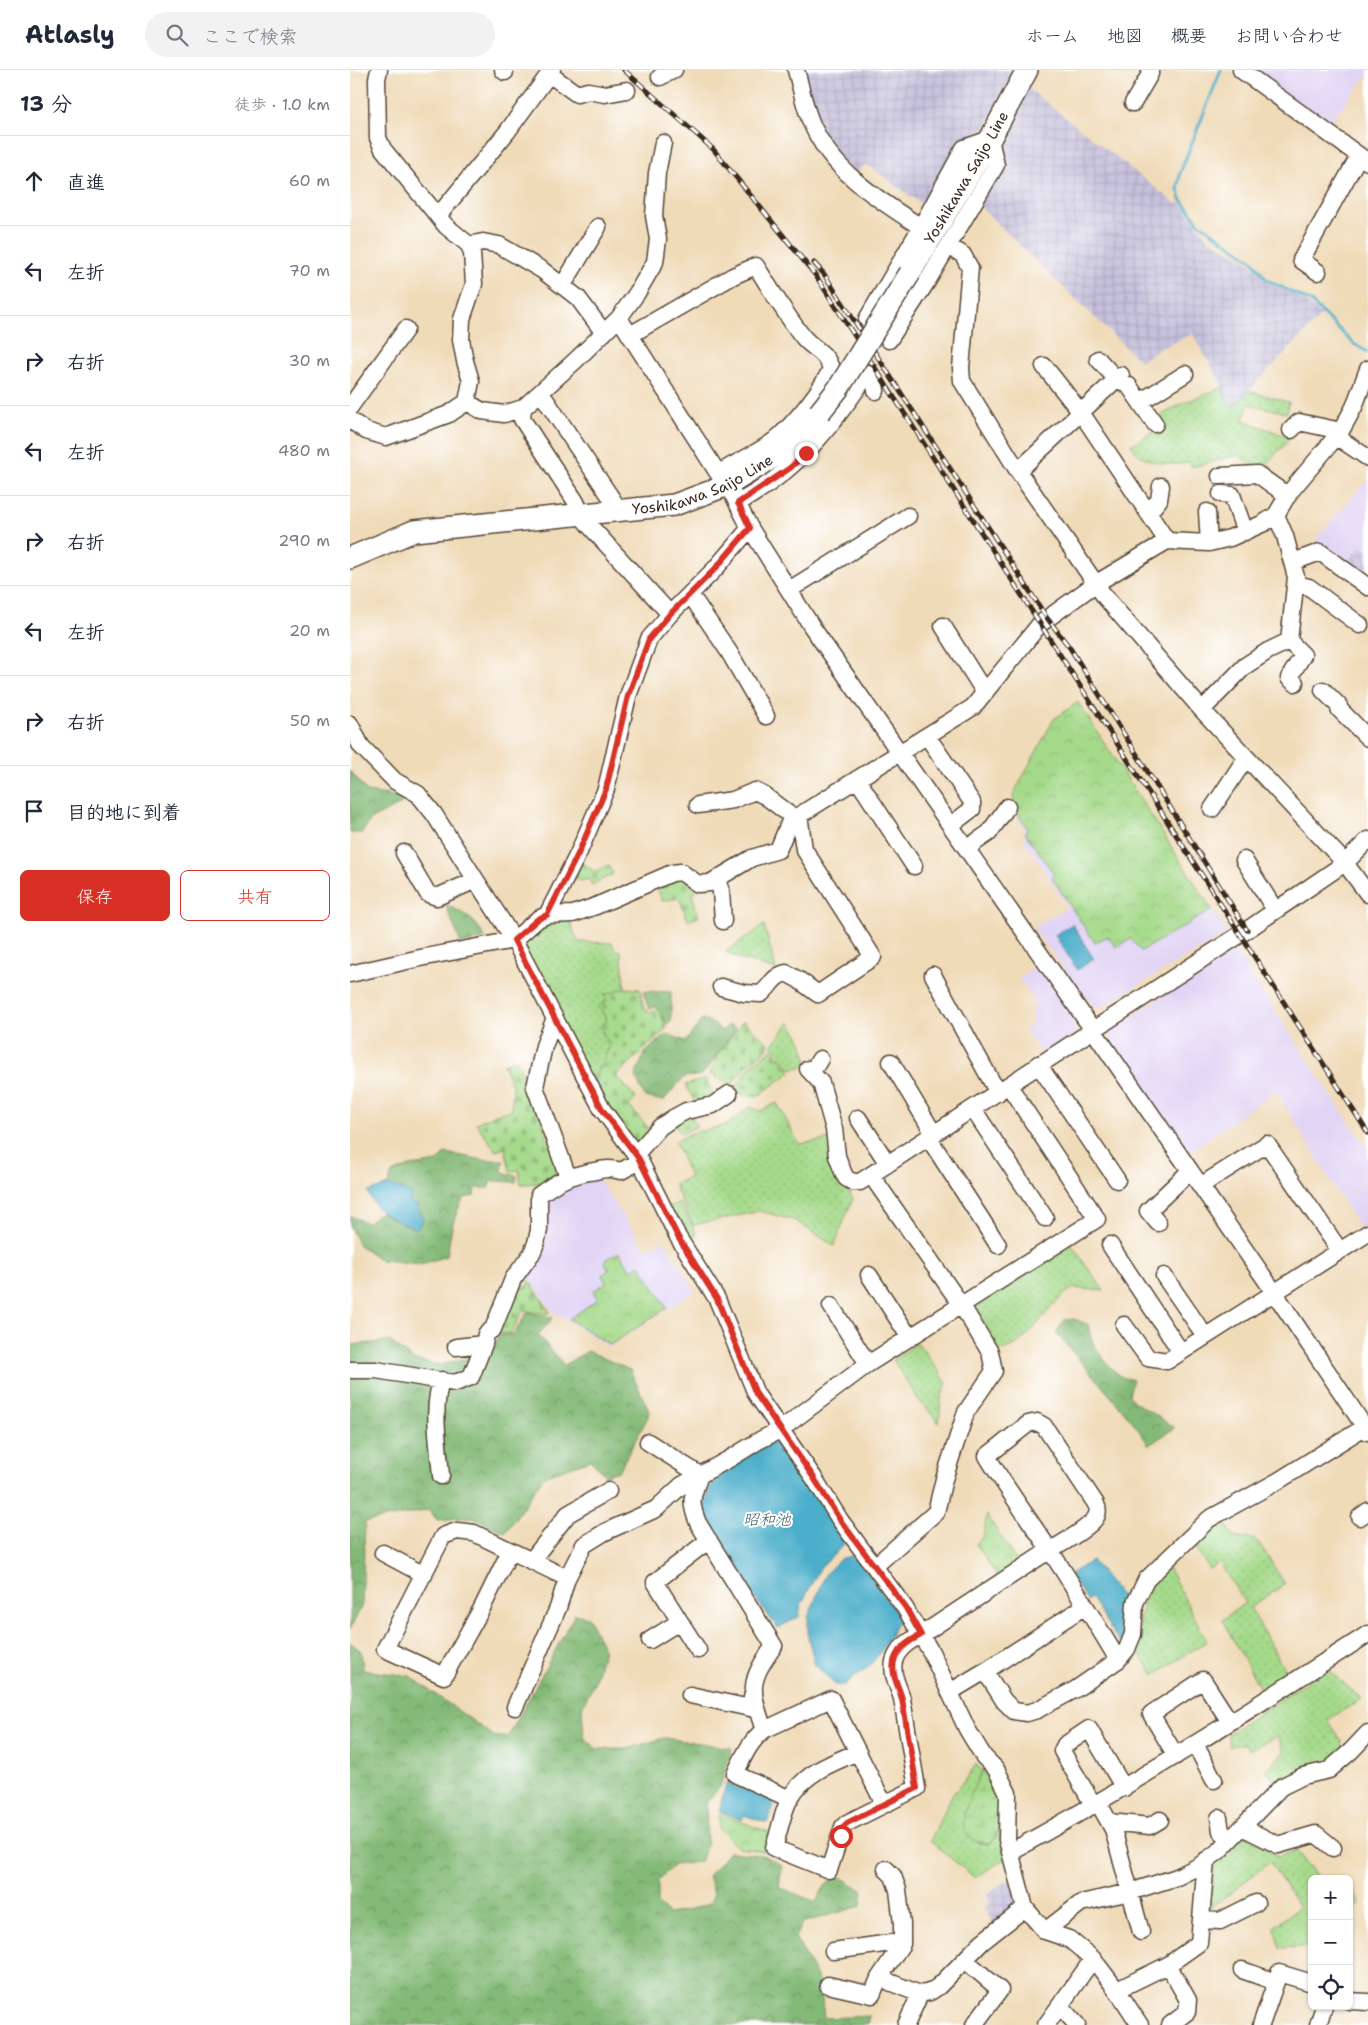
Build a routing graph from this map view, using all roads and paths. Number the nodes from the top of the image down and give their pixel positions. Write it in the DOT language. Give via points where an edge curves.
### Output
graph roads {
  1 [pos="379,70"];
  2 [pos="796,70"];
  3 [pos="1027,70"];
  4 [pos="1150,70"];
  5 [pos="1242,70"];
  6 [pos="551,72"];
  7 [pos="628,90"];
  8 [pos="1133,103"];
  9 [pos="990,139"];
  10 [pos="664,143"];
  11 [pos="1364,159"];
  12 [pos="438,216"];
  13 [pos="598,227"];
  14 [pos="921,227"];
  15 [pos="469,245"];
  16 [pos="949,246"];
  17 [pos="1318,272"];
  18 [pos="563,285"];
  19 [pos="881,295"];
  20 [pos="908,312"];
  21 [pos="619,318"];
  22 [pos="867,319"];
  23 [pos="406,329"];
  24 [pos="604,333"];
  25 [pos="630,335"];
  26 [pos="889,340"];
  27 [pos="1098,359"];
  28 [pos="1044,366"];
  29 [pos="1368,369"];
  30 [pos="830,372"];
  31 [pos="1185,374"];
  32 [pos="1119,378"];
  33 [pos="857,389"];
  34 [pos="876,391"];
  35 [pos="541,393"];
  36 [pos="467,402"];
  37 [pos="1140,402"];
  38 [pos="350,408"];
  39 [pos="522,408"];
  40 [pos="1082,414"];
  41 [pos="350,420"];
  42 [pos="1155,424"];
  43 [pos="1291,430"];
  44 [pos="1339,434"];
  45 [pos="1368,458"];
  46 [pos="1018,471"];
  47 [pos="1220,476"];
  48 [pos="1161,486"];
  49 [pos="728,487"];
  50 [pos="1221,494"];
  51 [pos="1288,496"];
  52 [pos="620,511"];
  53 [pos="1207,512"];
  54 [pos="1148,513"];
  55 [pos="581,515"];
  56 [pos="1276,515"];
  57 [pos="908,516"];
  58 [pos="750,528"];
  59 [pos="1245,532"];
  60 [pos="1168,541"];
  61 [pos="1209,543"];
  62 [pos="350,558"];
  63 [pos="1293,562"];
  64 [pos="1095,584"];
  65 [pos="1296,584"];
  66 [pos="1368,587"];
  67 [pos="789,590"];
  68 [pos="690,594"];
  69 [pos="670,614"];
  70 [pos="943,626"];
  71 [pos="1360,626"];
  72 [pos="1289,641"];
  73 [pos="1295,683"];
  74 [pos="1324,690"];
  75 [pos="985,693"];
  76 [pos="1202,710"];
  77 [pos="766,716"];
  78 [pos="350,724"];
  79 [pos="927,736"];
  80 [pos="1368,738"];
  81 [pos="901,753"];
  82 [pos="1246,758"];
  83 [pos="858,779"];
  84 [pos="698,805"];
  85 [pos="1007,807"];
  86 [pos="1212,809"];
  87 [pos="796,817"];
  88 [pos="950,825"];
  89 [pos="1368,840"];
  90 [pos="967,848"];
  91 [pos="404,853"];
  92 [pos="1244,860"];
  93 [pos="1345,863"];
  94 [pos="914,866"];
  95 [pos="476,880"];
  96 [pos="717,880"];
  97 [pos="1368,894"];
  98 [pos="1276,910"];
  99 [pos="547,915"];
  100 [pos="723,921"];
  101 [pos="514,940"];
  102 [pos="350,974"];
  103 [pos="934,975"];
  104 [pos="721,987"];
  105 [pos="555,1018"];
  106 [pos="1093,1030"];
  107 [pos="891,1062"];
  108 [pos="1038,1064"];
  109 [pos="813,1067"];
  110 [pos="1003,1090"];
  111 [pos="730,1094"];
  112 [pos="973,1109"];
  113 [pos="858,1118"];
  114 [pos="931,1136"];
  115 [pos="638,1158"];
  116 [pos="888,1164"];
  117 [pos="1190,1171"];
  118 [pos="871,1175"];
  119 [pos="568,1177"];
  120 [pos="1117,1180"];
  121 [pos="1200,1186"];
  122 [pos="1045,1218"];
  123 [pos="1158,1223"];
  124 [pos="1368,1233"];
  125 [pos="998,1245"];
  126 [pos="1110,1245"];
  127 [pos="1340,1250"];
  128 [pos="869,1275"];
  129 [pos="1164,1276"];
  130 [pos="1274,1292"];
  131 [pos="831,1306"];
  132 [pos="962,1306"];
  133 [pos="1124,1325"];
  134 [pos="1205,1336"];
  135 [pos="910,1338"];
  136 [pos="484,1344"];
  137 [pos="456,1347"];
  138 [pos="1181,1352"];
  139 [pos="868,1364"];
  140 [pos="350,1370"];
  141 [pos="442,1380"];
  142 [pos="1367,1428"];
  143 [pos="780,1430"];
  144 [pos="648,1442"];
  145 [pos="700,1475"];
  146 [pos="441,1476"];
  147 [pos="608,1491"];
  148 [pos="709,1540"];
  149 [pos="1050,1550"];
  150 [pos="510,1551"];
  151 [pos="383,1554"];
  152 [pos="531,1561"];
  153 [pos="874,1566"];
  154 [pos="424,1575"];
  155 [pos="567,1578"];
  156 [pos="1085,1606"];
  157 [pos="679,1622"];
  158 [pos="1368,1634"];
  159 [pos="921,1635"];
  160 [pos="650,1640"];
  161 [pos="698,1650"];
  162 [pos="1118,1660"];
  163 [pos="984,1672"];
  164 [pos="754,1689"];
  165 [pos="950,1692"];
  166 [pos="690,1695"];
  167 [pos="516,1707"];
  168 [pos="1230,1722"];
  169 [pos="764,1730"];
  170 [pos="1368,1733"];
  171 [pos="1195,1744"];
  172 [pos="858,1752"];
  173 [pos="1176,1756"];
  174 [pos="1214,1780"];
  175 [pos="1124,1788"];
  176 [pos="790,1799"];
  177 [pos="884,1804"];
  178 [pos="1096,1805"];
  179 [pos="1219,1818"];
  180 [pos="1160,1820"];
  181 [pos="1109,1822"];
  182 [pos="1242,1827"];
  183 [pos="1230,1839"];
  184 [pos="1333,1848"];
  185 [pos="1010,1852"];
  186 [pos="1206,1860"];
  187 [pos="886,1869"];
  188 [pos="1130,1892"];
  189 [pos="1256,1903"];
  190 [pos="1025,1908"];
  191 [pos="1201,1920"];
  192 [pos="1045,1931"];
  193 [pos="1141,1932"];
  194 [pos="902,1944"];
  195 [pos="833,1951"];
  196 [pos="1093,1959"];
  197 [pos="964,1960"];
  198 [pos="1168,1965"];
  199 [pos="1242,1970"];
  200 [pos="879,1978"];
  201 [pos="1276,1982"];
  202 [pos="1308,1982"];
  203 [pos="828,1985"];
  204 [pos="1117,1990"];
  205 [pos="920,1994"];
  206 [pos="1353,2002"];
  207 [pos="1368,2002"];
  208 [pos="1060,2006"];
  209 [pos="1323,2010"];
  210 [pos="906,2025"];
  211 [pos="974,2025"];
  212 [pos="1046,2025"];
  213 [pos="1077,2025"];
  214 [pos="1140,2025"];
  215 [pos="1170,2025"];
  216 [pos="1261,2025"];
  217 [pos="1318,2025"];
  1 -- 12 [label="street" via="378,138 383,149"];
  2 -- 14 [label="street" via="811,122 830,155 856,181"];
  3 -- 9 [label="main road, Yoshikawa Saijo Line"];
  4 -- 8 [label="street"];
  5 -- 11 [label="street"];
  6 -- 7 [label="street" via="577,94"];
  6 -- 12 [label="street"];
  9 -- 14 [label="street" via="964,148"];
  9 -- 16 [label="street" via="996,166"];
  9 -- 49 [label="main road, Yoshikawa Saijo Line, bridge" via="838,389 802,433 780,453"];
  10 -- 21 [label="street" via="656,181 656,262"];
  11 -- 17 [label="street" via="1301,260"];
  12 -- 15 [label="street"];
  13 -- 18 [label="street"];
  14 -- 19 [label="street"];
  15 -- 18 [label="street" via="483,242 500,245"];
  15 -- 36 [label="street" via="474,284 462,319 461,340 471,381"];
  16 -- 20 [label="street"];
  16 -- 46 [label="street" via="963,255 970,268 962,381"];
  18 -- 24 [label="street" via="583,304"];
  19 -- 20 [label="street"];
  19 -- 22 [label="street"];
  20 -- 26 [label="street"];
  21 -- 24 [label="street"];
  21 -- 25 [label="street"];
  23 -- 38 [label="street"];
  24 -- 35 [label="street"];
  25 -- 30 [label="street" via="732,276 756,266 804,338 828,359"];
  25 -- 49 [label="street"];
  27 -- 32 [label="street"];
  28 -- 40 [label="street"];
  29 -- 44 [label="street" via="1354,407"];
  30 -- 33 [label="street"];
  30 -- 49 [label="street" via="800,413"];
  31 -- 37 [label="street"];
  32 -- 37 [label="street"];
  32 -- 40 [label="street"];
  33 -- 34 [label="street" via="868,373 876,384"];
  33 -- 49 [label="street" via="838,417 784,473"];
  35 -- 39 [label="street"];
  35 -- 52 [label="street"];
  36 -- 39 [label="street" via="482,411 504,414"];
  36 -- 41 [label="street" via="448,414 386,437 366,431"];
  37 -- 42 [label="street"];
  39 -- 55 [label="street" via="522,419 576,502"];
  40 -- 46 [label="street"];
  40 -- 54 [label="street"];
  43 -- 44 [label="street" via="1299,422"];
  44 -- 45 [label="street"];
  44 -- 51 [label="street"];
  46 -- 64 [label="street"];
  47 -- 51 [label="street" via="1257,474"];
  48 -- 54 [label="street" via="1159,500"];
  49 -- 52 [label="main road, Yoshikawa Saijo Line" via="674,505"];
  49 -- 58 [label="street"];
  50 -- 59 [label="street" via="1232,495"];
  51 -- 56 [label="street"];
  52 -- 55 [label="main road, Yoshikawa Saijo Line"];
  53 -- 61 [label="street"];
  54 -- 60 [label="street"];
  55 -- 62 [label="main road, Yoshikawa Saijo Line" via="414,532"];
  55 -- 69 [label="street"];
  56 -- 59 [label="street"];
  56 -- 63 [label="street"];
  57 -- 67 [label="street"];
  58 -- 67 [label="street"];
  58 -- 68 [label="street"];
  59 -- 61 [label="street"];
  60 -- 61 [label="street"];
  60 -- 64 [label="street"];
  63 -- 65 [label="street"];
  63 -- 66 [label="street" via="1320,552"];
  64 -- 75 [label="street" via="1040,624"];
  64 -- 76 [label="street"];
  65 -- 71 [label="street" via="1309,587"];
  65 -- 72 [label="street"];
  67 -- 81 [label="street"];
  68 -- 69 [label="street"];
  68 -- 77 [label="street"];
  69 -- 99 [label="street" via="649,639 628,696 606,789"];
  70 -- 75 [label="street"];
  72 -- 73 [label="street" via="1303,655 1289,678"];
  72 -- 76 [label="street" via="1245,666"];
  74 -- 80 [label="street"];
  75 -- 79 [label="street" via="973,707"];
  76 -- 82 [label="street"];
  78 -- 95 [label="street" via="361,746 395,781 418,794"];
  79 -- 81 [label="street"];
  79 -- 88 [label="street" via="972,802 972,809"];
  81 -- 83 [label="street"];
  81 -- 88 [label="street"];
  82 -- 86 [label="street"];
  82 -- 93 [label="street"];
  83 -- 87 [label="street"];
  83 -- 94 [label="street"];
  84 -- 87 [label="street" via="733,800 755,792"];
  85 -- 90 [label="street" via="989,833"];
  87 -- 96 [label="street" via="790,821 778,850 752,858"];
  87 -- 104 [label="street" via="804,849 873,957 818,994 786,973 773,979 761,994"];
  88 -- 90 [label="street"];
  89 -- 93 [label="street"];
  90 -- 106 [label="street"];
  91 -- 95 [label="street" via="428,894 437,897"];
  92 -- 98 [label="street"];
  93 -- 97 [label="street"];
  93 -- 98 [label="street"];
  95 -- 101 [label="street"];
  96 -- 99 [label="street" via="698,884 681,872 573,914"];
  96 -- 100 [label="street"];
  98 -- 106 [label="street"];
  99 -- 101 [label="street"];
  101 -- 102 [label="street"];
  101 -- 105 [label="street"];
  103 -- 110 [label="street"];
  105 -- 115 [label="street" via="602,1109"];
  105 -- 119 [label="street" via="544,1046 535,1086"];
  106 -- 108 [label="street"];
  106 -- 117 [label="street"];
  107 -- 114 [label="street"];
  108 -- 110 [label="street"];
  108 -- 120 [label="street"];
  109 -- 118 [label="street" via="821,1083 834,1129 837,1156 846,1178 860,1182"];
  110 -- 112 [label="street"];
  110 -- 132 [label="street" via="1097,1219"];
  111 -- 115 [label="street" via="713,1105 686,1111 660,1127"];
  112 -- 114 [label="street"];
  112 -- 122 [label="street"];
  113 -- 116 [label="street"];
  114 -- 116 [label="street"];
  114 -- 125 [label="street"];
  115 -- 119 [label="street" via="621,1171 609,1168"];
  115 -- 143 [label="street" via="678,1237 717,1299 756,1394"];
  116 -- 118 [label="street"];
  117 -- 121 [label="street"];
  117 -- 123 [label="street" via="1148,1211"];
  118 -- 132 [label="street"];
  119 -- 136 [label="street" via="539,1195 539,1230 532,1253 512,1279"];
  121 -- 127 [label="street" via="1268,1144"];
  121 -- 130 [label="street"];
  124 -- 127 [label="street"];
  126 -- 138 [label="street"];
  127 -- 130 [label="street"];
  128 -- 135 [label="street"];
  129 -- 134 [label="street"];
  130 -- 134 [label="street"];
  130 -- 142 [label="street"];
  131 -- 139 [label="street"];
  132 -- 135 [label="street"];
  132 -- 153 [label="street" via="990,1352 994,1371 966,1412 936,1512"];
  133 -- 138 [label="street" via="1148,1358 1167,1361"];
  134 -- 138 [label="street"];
  135 -- 139 [label="street"];
  136 -- 137 [label="street"];
  136 -- 141 [label="street" via="470,1377 454,1382"];
  139 -- 143 [label="street"];
  140 -- 141 [label="street" via="376,1370"];
  141 -- 146 [label="street" via="437,1414"];
  142 -- 162 [label="street" via="1209,1519 1146,1580 1135,1603 1131,1642"];
  143 -- 145 [label="street"];
  143 -- 153 [label="street"];
  144 -- 145 [label="street"];
  145 -- 148 [label="street" via="691,1507"];
  145 -- 155 [label="street" via="682,1485 656,1509 584,1545"];
  147 -- 152 [label="street" via="568,1514"];
  148 -- 157 [label="street" via="654,1582"];
  148 -- 164 [label="street" via="774,1646 758,1668"];
  149 -- 149 [label="street" via="986,1456 1028,1424 1037,1422 1044,1426 1098,1509 1094,1521"];
  149 -- 156 [label="street"];
  149 -- 159 [label="street"];
  150 -- 152 [label="street"];
  150 -- 154 [label="street" via="474,1533 457,1532 443,1536"];
  150 -- 154 [label="street" via="444,1676 386,1648"];
  151 -- 154 [label="street"];
  152 -- 155 [label="street"];
  153 -- 159 [label="street" via="906,1608"];
  155 -- 167 [label="street" via="558,1608"];
  156 -- 162 [label="street"];
  156 -- 163 [label="street"];
  157 -- 160 [label="street"];
  157 -- 161 [label="street"];
  158 -- 168 [label="street"];
  159 -- 165 [label="street"];
  159 -- 177 [label="street" via="900,1650 893,1670 901,1696 917,1788"];
  162 -- 163 [label="street" via="1076,1689 1027,1713 1014,1711"];
  163 -- 165 [label="street"];
  164 -- 166 [label="street" via="750,1708"];
  164 -- 169 [label="street" via="756,1708"];
  165 -- 185 [label="street" via="967,1729 984,1757 996,1768 1008,1793 1007,1840"];
  168 -- 171 [label="street"];
  168 -- 173 [label="street" via="1203,1680 1151,1714"];
  169 -- 172 [label="street" via="831,1699"];
  169 -- 176 [label="street" via="750,1744 735,1774"];
  170 -- 182 [label="street" via="1328,1770 1303,1776 1281,1787"];
  171 -- 173 [label="street"];
  171 -- 174 [label="street"];
  172 -- 176 [label="street" via="820,1769 804,1781"];
  172 -- 177 [label="street"];
  173 -- 175 [label="street"];
  175 -- 178 [label="street"];
  175 -- 178 [label="street" via="1089,1729 1062,1751"];
  176 -- 177 [label="street" via="774,1848 828,1870 843,1827"];
  178 -- 181 [label="street"];
  178 -- 185 [label="street"];
  179 -- 183 [label="street" via="1221,1831"];
  180 -- 181 [label="street" via="1150,1826"];
  181 -- 188 [label="street"];
  182 -- 183 [label="street"];
  182 -- 184 [label="street" via="1278,1845 1316,1834"];
  183 -- 186 [label="street"];
  185 -- 190 [label="street"];
  186 -- 188 [label="street" via="1177,1877"];
  186 -- 191 [label="street"];
  187 -- 194 [label="street" via="894,1876 898,1890"];
  188 -- 192 [label="street" via="1081,1903"];
  188 -- 193 [label="street"];
  189 -- 191 [label="street" via="1220,1921"];
  190 -- 192 [label="street"];
  190 -- 197 [label="street"];
  191 -- 198 [label="street" via="1199,1943"];
  192 -- 196 [label="street" via="1069,1939"];
  194 -- 195 [label="street"];
  194 -- 200 [label="street"];
  196 -- 204 [label="street"];
  196 -- 208 [label="street"];
  197 -- 205 [label="street" via="938,1986"];
  197 -- 211 [label="street" via="1000,1990"];
  198 -- 204 [label="street"];
  198 -- 215 [label="street" via="1188,2000 1187,2012"];
  199 -- 201 [label="street"];
  200 -- 203 [label="street" via="872,1995"];
  200 -- 205 [label="street"];
  201 -- 202 [label="street" via="1279,1973"];
  201 -- 216 [label="street"];
  204 -- 214 [label="street"];
  205 -- 210 [label="street"];
  206 -- 207 [label="street"];
  208 -- 212 [label="street"];
  208 -- 213 [label="street"];
  209 -- 217 [label="street"];
}
